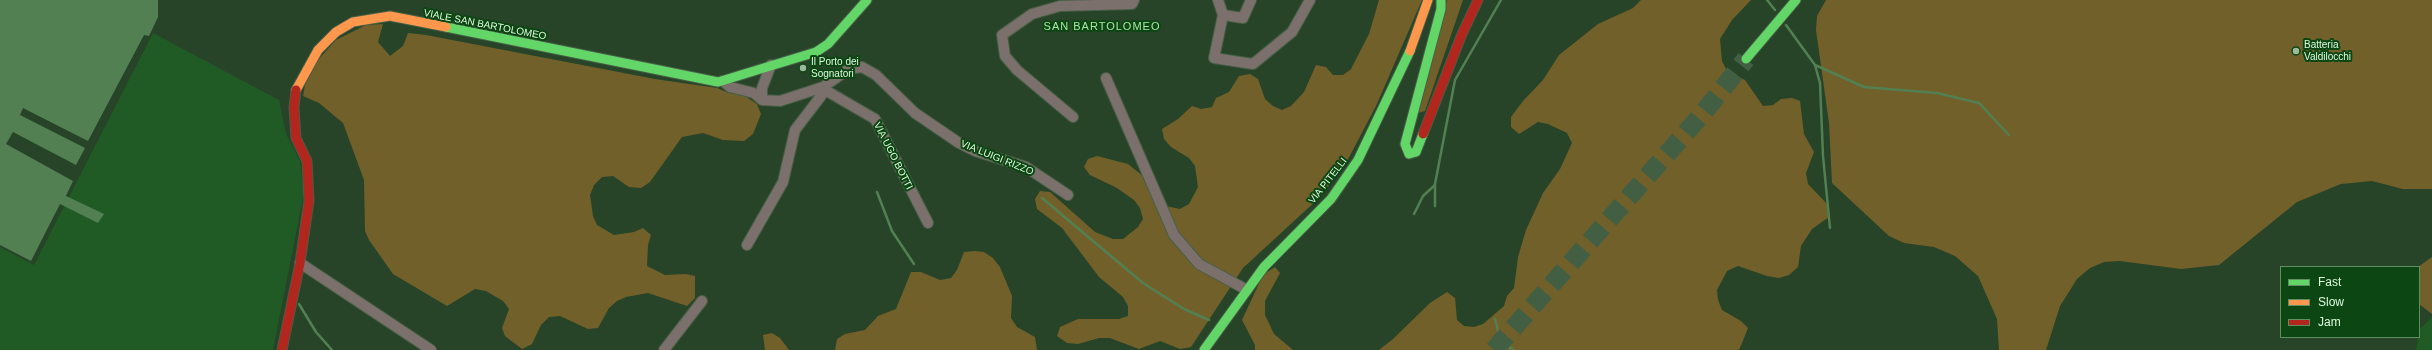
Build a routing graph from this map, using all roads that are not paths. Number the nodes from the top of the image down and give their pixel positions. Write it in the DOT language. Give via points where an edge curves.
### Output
graph roads {
  1 [pos="867,0"];
  2 [pos="1134,0"];
  3 [pos="1218,0"];
  4 [pos="1251,0"];
  5 [pos="1310,0"];
  6 [pos="1428,0"];
  7 [pos="1441,0"];
  8 [pos="1478,0"];
  9 [pos="1796,0"];
  10 [pos="1223,15"];
  11 [pos="1746,59"];
  12 [pos="771,65"];
  13 [pos="1106,78"];
  14 [pos="723,81"];
  15 [pos="824,89"];
  16 [pos="762,100"];
  17 [pos="1073,117"];
  18 [pos="1068,195"];
  19 [pos="928,223"];
  20 [pos="747,245"];
  21 [pos="300,263"];
  22 [pos="1247,290"];
  23 [pos="702,301"];
  24 [pos="282,350"];
  25 [pos="431,350"];
  26 [pos="664,350"];
  27 [pos="1204,350"];
  1 -- 12 [label="main road, VIALE SAN BARTOLOMEO" via="828,44 816,52"];
  2 -- 17 [label="street" via="1132,4 1060,6 1032,14 1002,36 1005,56 1017,70"];
  3 -- 10 [label="street"];
  4 -- 10 [label="street" via="1243,18"];
  5 -- 10 [label="street" via="1292,32 1253,64 1214,58"];
  6 -- 22 [label="main road, VIA PITELLI" via="1406,62 1358,160 1331,199 1264,267"];
  7 -- 8 [label="main road" via="1441,9 1405,144 1409,154 1416,152"];
  9 -- 11 [label="main road"];
  12 -- 14 [label="main road, VIALE SAN BARTOLOMEO"];
  12 -- 16 [label="street" via="762,88"];
  13 -- 22 [label="street" via="1174,235 1199,264"];
  14 -- 16 [label="street, VIA LUIGI RIZZO" via="730,87 754,93"];
  14 -- 21 [label="main road, VIALE SAN BARTOLOMEO" via="390,16 354,22 336,32 318,50 296,91 296,138 307,161 309,201"];
  15 -- 16 [label="street, VIA LUIGI RIZZO" via="780,101"];
  15 -- 18 [label="street, VIA LUIGI RIZZO" via="849,69 862,67 870,70 915,113 959,143 975,151 1026,167"];
  15 -- 19 [label="street, VIA UGO BOTTI" via="875,119"];
  15 -- 20 [label="street" via="795,130 783,182"];
  21 -- 24 [label="main road, VIALE SAN BARTOLOMEO"];
  21 -- 25 [label="street"];
  22 -- 27 [label="main road, VIA PITELLI"];
  23 -- 26 [label="street"];
}
